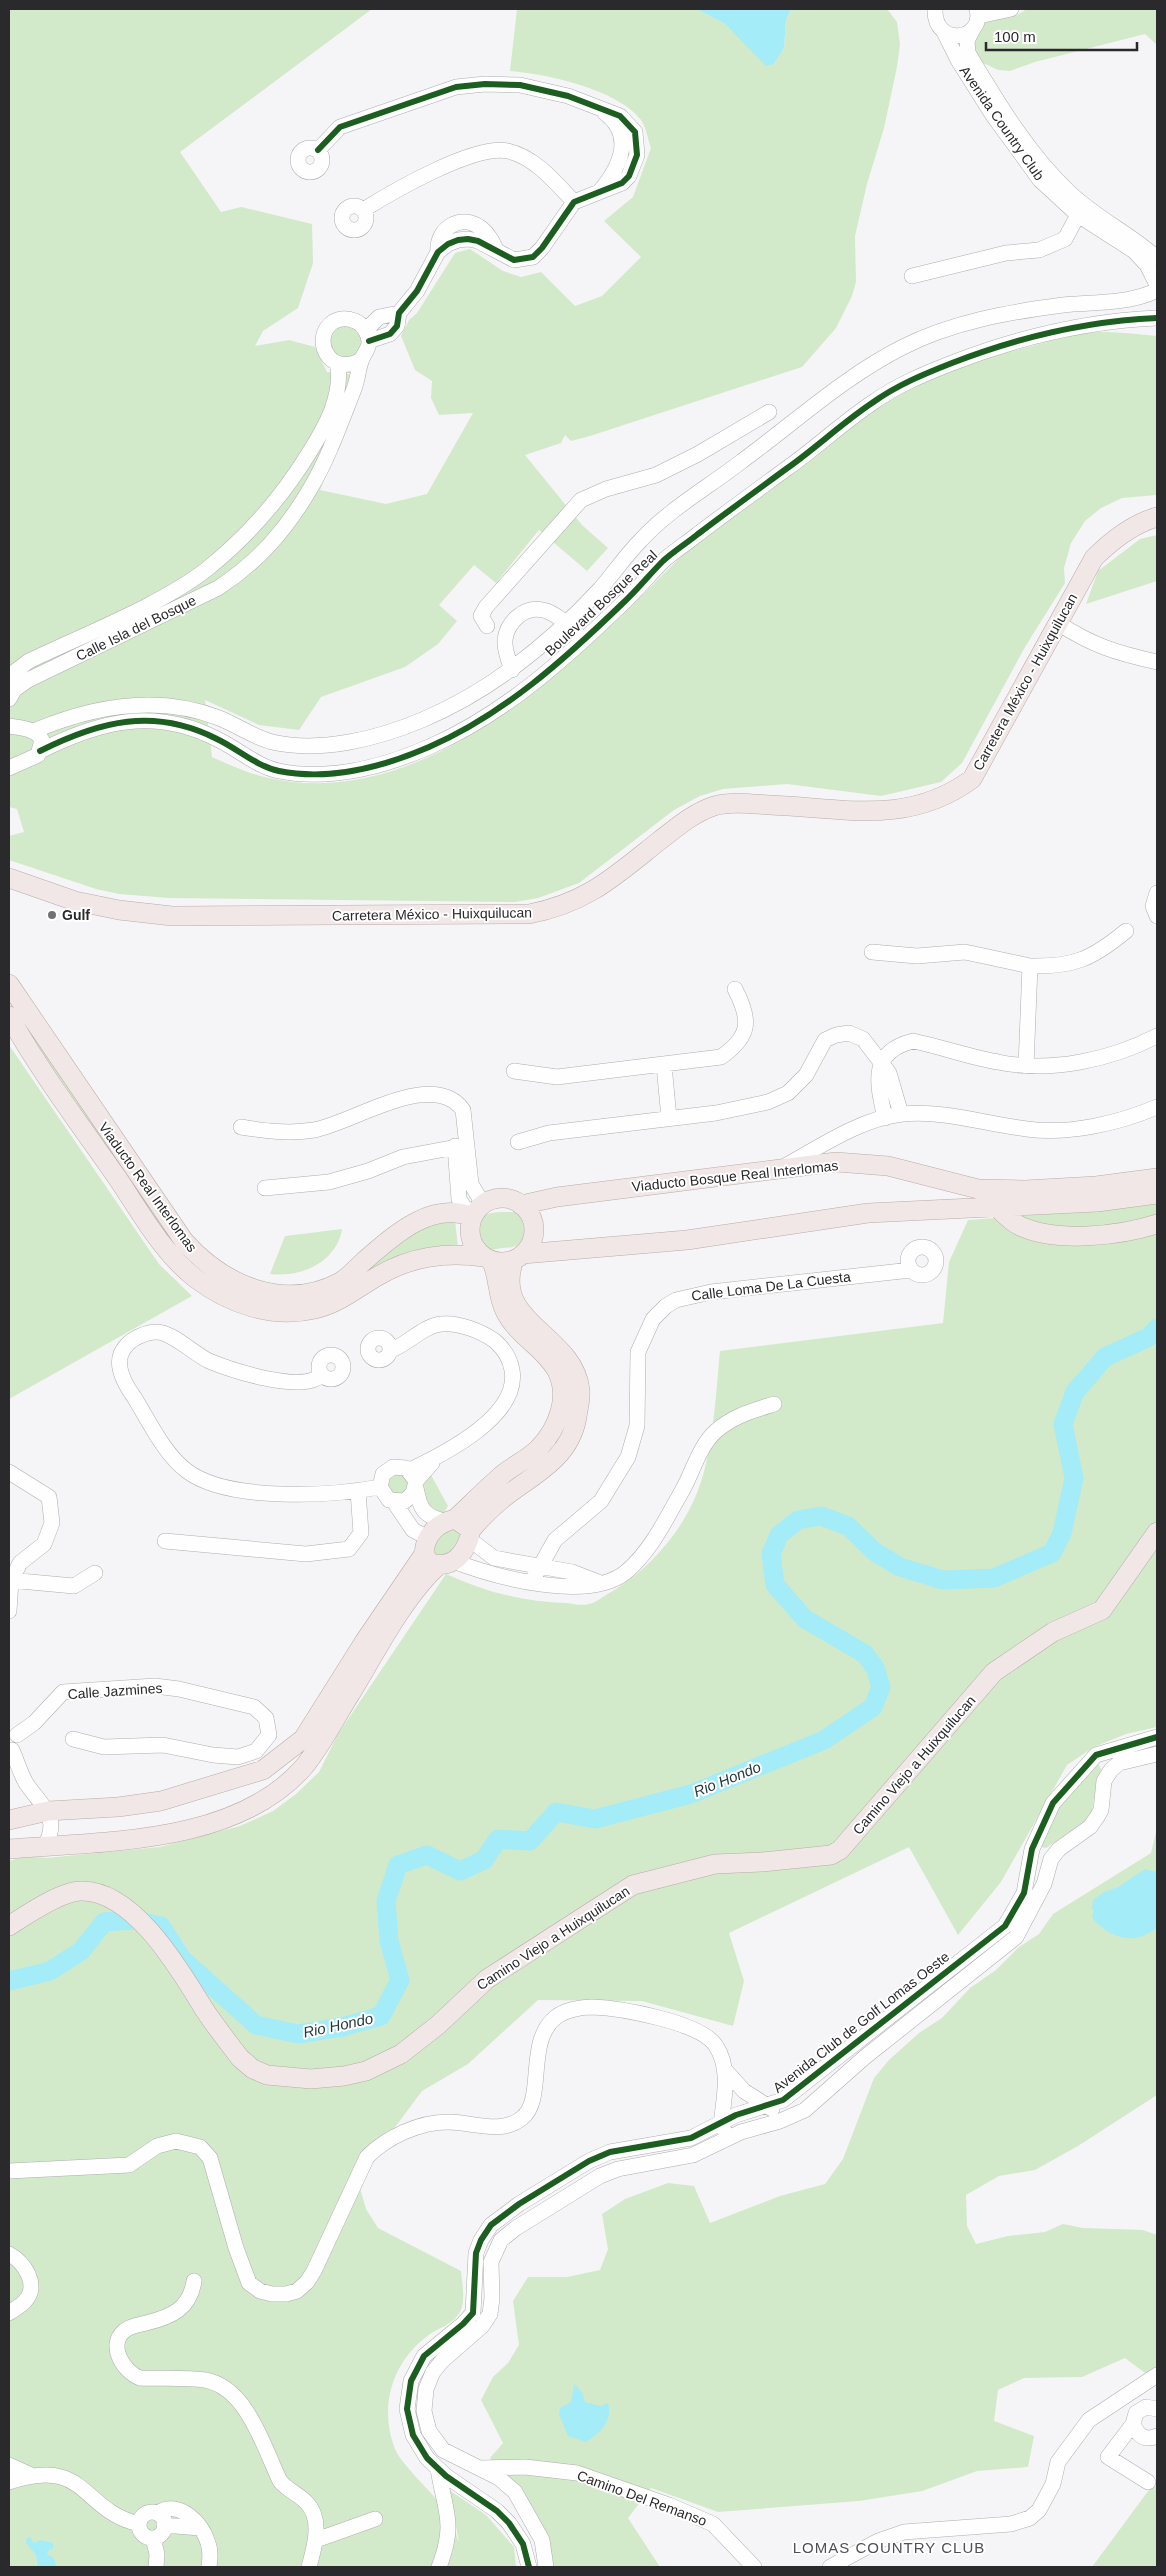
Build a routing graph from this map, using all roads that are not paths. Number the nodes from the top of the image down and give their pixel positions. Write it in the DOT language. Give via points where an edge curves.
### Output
graph roads {
  1 [pos="935,9"];
  2 [pos="1012,9"];
  3 [pos="977,18"];
  4 [pos="944,32"];
  5 [pos="318,150"];
  6 [pos="574,202"];
  7 [pos="364,210"];
  8 [pos="1075,221"];
  9 [pos="1157,258"];
  10 [pos="912,276"];
  11 [pos="1155,288"];
  12 [pos="1157,314"];
  13 [pos="1157,318"];
  14 [pos="367,336"];
  15 [pos="361,360"];
  16 [pos="338,365"];
  17 [pos="769,412"];
  18 [pos="1157,517"];
  19 [pos="244,537"];
  20 [pos="263,554"];
  21 [pos="565,624"];
  22 [pos="1058,624"];
  23 [pos="495,631"];
  24 [pos="583,640"];
  25 [pos="1157,662"];
  26 [pos="512,670"];
  27 [pos="9,676"];
  28 [pos="9,699"];
  29 [pos="17,726"];
  30 [pos="40,751"];
  31 [pos="9,768"];
  32 [pos="9,878"];
  33 [pos="1157,894"];
  34 [pos="1157,916"];
  35 [pos="1126,931"];
  36 [pos="872,952"];
  37 [pos="1030,966"];
  38 [pos="9,984"];
  39 [pos="735,989"];
  40 [pos="9,1016"];
  41 [pos="1157,1036"];
  42 [pos="881,1063"];
  43 [pos="664,1065"];
  44 [pos="1026,1066"];
  45 [pos="514,1072"];
  46 [pos="1157,1107"];
  47 [pos="902,1114"];
  48 [pos="669,1118"];
  49 [pos="885,1118"];
  50 [pos="241,1126"];
  51 [pos="518,1142"];
  52 [pos="461,1146"];
  53 [pos="783,1168"];
  54 [pos="1157,1178"];
  55 [pos="265,1188"];
  56 [pos="1157,1194"];
  57 [pos="521,1205"];
  58 [pos="996,1206"];
  59 [pos="476,1212"];
  60 [pos="1157,1224"];
  61 [pos="518,1257"];
  62 [pos="487,1259"];
  63 [pos="911,1270"];
  64 [pos="391,1350"];
  65 [pos="321,1375"];
  66 [pos="774,1404"];
  67 [pos="9,1472"];
  68 [pos="414,1480"];
  69 [pos="380,1487"];
  70 [pos="358,1491"];
  71 [pos="394,1502"];
  72 [pos="450,1520"];
  73 [pos="1157,1532"];
  74 [pos="470,1535"];
  75 [pos="165,1541"];
  76 [pos="436,1554"];
  77 [pos="540,1566"];
  78 [pos="96,1573"];
  79 [pos="10,1580"];
  80 [pos="532,1581"];
  81 [pos="602,1583"];
  82 [pos="9,1611"];
  83 [pos="1157,1737"];
  84 [pos="72,1739"];
  85 [pos="12,1740"];
  86 [pos="1157,1754"];
  87 [pos="1096,1755"];
  88 [pos="1111,1770"];
  89 [pos="48,1811"];
  90 [pos="9,1820"];
  91 [pos="45,1846"];
  92 [pos="9,1849"];
  93 [pos="1032,1849"];
  94 [pos="1051,1859"];
  95 [pos="9,1926"];
  96 [pos="726,2070"];
  97 [pos="770,2106"];
  98 [pos="780,2121"];
  99 [pos="721,2124"];
  100 [pos="728,2138"];
  101 [pos="9,2171"];
  102 [pos="9,2254"];
  103 [pos="194,2281"];
  104 [pos="9,2314"];
  105 [pos="1157,2376"];
  106 [pos="1157,2409"];
  107 [pos="1133,2424"];
  108 [pos="1157,2436"];
  109 [pos="9,2465"];
  110 [pos="474,2468"];
  111 [pos="438,2470"];
  112 [pos="31,2475"];
  113 [pos="9,2482"];
  114 [pos="458,2482"];
  115 [pos="1148,2482"];
  116 [pos="161,2519"];
  117 [pos="375,2520"];
  118 [pos="139,2524"];
  119 [pos="153,2538"];
  120 [pos="316,2540"];
  121 [pos="156,2567"];
  122 [pos="209,2567"];
  123 [pos="310,2567"];
  124 [pos="439,2567"];
  125 [pos="529,2567"];
  126 [pos="546,2567"];
  127 [pos="754,2567"];
  128 [pos="830,2567"];
  1 -- 4 [label="street, Avenida Country Club" via="935,19"];
  2 -- 3 [label="street"];
  3 -- 4 [label="street" via="959,36"];
  3 -- 9 [label="street, Avenida Country Club" via="967,41 968,53 1031,149 1068,192"];
  4 -- 8 [label="street, Avenida Country Club" via="992,114 1040,180"];
  5 -- 6 [label="street" via="340,127 456,87 520,85 598,107 620,116 635,132 638,155 629,176 622,183"];
  6 -- 7 [label="street" via="530,161 507,151 493,151 428,173"];
  6 -- 14 [label="street" via="533,257 514,260 468,239 458,240 438,252 417,291 399,312 397,326 390,334"];
  8 -- 10 [label="street" via="1065,240 1039,250 1006,253"];
  8 -- 11 [label="street, Avenida Country Club" via="1134,251 1147,266"];
  11 -- 12 [label="street, Avenida Country Club" via="1149,301"];
  11 -- 21 [label="street, Boulevard Bosque Real" via="1124,301 1009,313 975,321 904,347 863,371 654,528"];
  13 -- 24 [label="street, Boulevard Bosque Real" via="1118,319 1040,334 995,347 908,380 872,403 665,559"];
  14 -- 15 [label="street" via="367,352"];
  14 -- 16 [label="street" via="357,321 345,318 333,323 325,332 324,345 328,357"];
  15 -- 16 [label="street" via="350,366"];
  15 -- 20 [label="street, Calle Isla del Bosque" via="354,388 311,488 280,536"];
  16 -- 19 [label="street, Calle Isla del Bosque" via="339,386 316,442 290,484"];
  17 -- 23 [label="street" via="656,475 581,500 486,606 481,616"];
  18 -- 22 [label="main road, Carretera México - Huixquilucan" via="1131,528 1094,558"];
  19 -- 20 [label="street"];
  19 -- 27 [label="street, Calle Isla del Bosque" via="206,570 168,594 29,661"];
  20 -- 28 [label="street, Calle Isla del Bosque" via="218,588 28,680 14,690"];
  21 -- 23 [label="street" via="554,614 533,610 522,613"];
  21 -- 24 [label="street"];
  21 -- 26 [label="street, Boulevard Bosque Real"];
  22 -- 25 [label="street" via="1109,651"];
  22 -- 32 [label="main road, Carretera México - Huixquilucan" via="972,779 957,790 918,807 877,812 746,804 714,806 685,821 595,891 557,909 494,915 172,916 119,910 75,900"];
  23 -- 26 [label="street"];
  24 -- 30 [label="street, Boulevard Bosque Real" via="494,712 427,748 356,770 304,775 275,770 220,740 172,722 137,720 92,728"];
  26 -- 29 [label="street, Boulevard Bosque Real" via="462,702 419,722 337,744 272,742 188,708 150,705 114,706"];
  29 -- 30 [label="street" via="39,734 42,740"];
  30 -- 31 [label="street, Boulevard Bosque Real"];
  33 -- 34 [label="street" via="1154,906"];
  35 -- 37 [label="street" via="1102,952 1076,963 1054,967"];
  36 -- 37 [label="street" via="917,956 965,952"];
  37 -- 44 [label="street"];
  38 -- 59 [label="main road, Viaducto Real Interlomas" via="184,1241 206,1263 236,1282 282,1295 314,1291 342,1281 398,1232 413,1223 450,1211"];
  39 -- 43 [label="street" via="745,1008 747,1026 734,1048 721,1057"];
  40 -- 62 [label="main road, Viaducto Real Interlomas" via="169,1252 194,1277 227,1298 263,1310 298,1313 347,1297 405,1262 434,1256"];
  41 -- 44 [label="street" via="1140,1045 1090,1060"];
  42 -- 44 [label="street" via="897,1048 913,1041 980,1059"];
  42 -- 47 [label="street" via="892,1080"];
  42 -- 48 [label="street" via="863,1038 848,1033 836,1035 825,1040 806,1075 788,1093 740,1110"];
  42 -- 49 [label="street" via="877,1076"];
  43 -- 45 [label="street" via="558,1077"];
  43 -- 48 [label="street"];
  46 -- 47 [label="street" via="1096,1124 1050,1130 931,1112"];
  47 -- 49 [label="street"];
  48 -- 51 [label="street" via="549,1133"];
  49 -- 53 [label="street" via="827,1143"];
  50 -- 52 [label="street" via="274,1132 314,1130 384,1105 435,1094 456,1101 462,1110"];
  52 -- 55 [label="street" via="403,1157 329,1182"];
  52 -- 59 [label="street"];
  53 -- 54 [label="main road, Viaducto Bosque Real Interlomas" via="836,1162 888,1166 978,1189 1096,1186"];
  53 -- 57 [label="main road, Viaducto Bosque Real Interlomas" via="557,1197"];
  56 -- 58 [label="main road" via="1097,1202"];
  57 -- 59 [label="main road" via="501,1198"];
  57 -- 61 [label="main road" via="530,1215 534,1229 531,1242"];
  58 -- 60 [label="main road" via="1018,1225 1041,1234 1064,1236 1121,1232"];
  58 -- 61 [label="main road" via="868,1213 687,1240"];
  59 -- 62 [label="main road" via="469,1230 472,1242"];
  61 -- 62 [label="main road" via="500,1262"];
  61 -- 74 [label="main road" via="510,1276 516,1304 531,1324 558,1346 568,1359 580,1391 578,1409 575,1426 560,1454 495,1505"];
  62 -- 72 [label="main road" via="496,1273 504,1310 523,1337 539,1348 556,1371 562,1384 562,1403 550,1435 538,1449"];
  63 -- 77 [label="street, Calle Loma De La Cuesta" via="711,1292 676,1300 666,1306 653,1320 638,1352 638,1426 628,1457 600,1501 555,1540"];
  64 -- 68 [label="street" via="429,1328 456,1324 492,1339 508,1356 513,1384 504,1405"];
  65 -- 70 [label="street" via="317,1380 300,1383 254,1376 208,1361 172,1336 157,1331 126,1345 119,1357 121,1373 130,1391 172,1455 187,1471 210,1484 244,1492"];
  66 -- 81 [label="street" via="738,1415 714,1432 651,1544 624,1573"];
  67 -- 79 [label="street" via="49,1497 52,1523 44,1544 20,1563"];
  68 -- 69 [label="street" via="400,1466 387,1469 380,1480"];
  68 -- 71 [label="street" via="410,1498"];
  68 -- 72 [label="street" via="423,1511 431,1518"];
  69 -- 70 [label="street"];
  69 -- 71 [label="street" via="384,1497"];
  70 -- 75 [label="street" via="361,1532 349,1549 306,1554"];
  71 -- 76 [label="street" via="413,1530"];
  72 -- 74 [label="main road"];
  72 -- 76 [label="main road" via="434,1528"];
  73 -- 95 [label="main road, Camino Viejo a Huixquilucan" via="1102,1610 1053,1632 994,1672 840,1850 830,1855 715,1864 634,1885 487,1979 401,2054 366,2070 311,2079 267,2074 253,2069 240,2058 147,1928 126,1909 98,1894 81,1891 61,1897"];
  74 -- 76 [label="main road" via="461,1555"];
  74 -- 77 [label="street" via="494,1558"];
  76 -- 80 [label="street" via="486,1574"];
  76 -- 89 [label="main road" via="364,1642 303,1738 263,1770 161,1801"];
  76 -- 91 [label="main road" via="426,1576 302,1769 262,1802 210,1823 167,1834"];
  77 -- 80 [label="street, Calle Loma De La Cuesta"];
  77 -- 81 [label="street" via="572,1572"];
  78 -- 79 [label="street" via="74,1586"];
  79 -- 82 [label="street"];
  80 -- 81 [label="street" via="569,1587"];
  83 -- 87 [label="street"];
  84 -- 85 [label="street, Calle Jazmines" via="104,1748 163,1745 238,1757 256,1751 269,1735 266,1718 254,1707 179,1688 155,1686 63,1692 34,1724"];
  85 -- 89 [label="street" via="25,1782"];
  86 -- 88 [label="street" via="1119,1763"];
  87 -- 88 [label="street"];
  87 -- 93 [label="street, Avenida Club de Golf Lomas Oeste" via="1053,1803"];
  88 -- 94 [label="street" via="1104,1781 1101,1810 1097,1817 1090,1827 1059,1849"];
  89 -- 90 [label="main road"];
  89 -- 91 [label="street" via="52,1825"];
  91 -- 92 [label="main road"];
  93 -- 94 [label="street"];
  93 -- 97 [label="street, Avenida Club de Golf Lomas Oeste" via="1024,1893 1006,1926 783,2100"];
  94 -- 98 [label="street, Avenida Club de Golf Lomas Oeste" via="1044,1884 1016,1937 865,2057 805,2110"];
  96 -- 97 [label="street" via="744,2091"];
  96 -- 99 [label="street"];
  96 -- 101 [label="street" via="715,2044 696,2030 603,2008 564,2011 549,2024 540,2040 531,2103 523,2118 499,2127 446,2122 427,2125 390,2138 378,2146 367,2157 314,2271 307,2282 286,2294 260,2291 245,2277 210,2158 200,2147 187,2142 168,2142 129,2165"];
  97 -- 98 [label="street"];
  97 -- 99 [label="street, Avenida Club de Golf Lomas Oeste" via="736,2115"];
  98 -- 100 [label="street, Avenida Club de Golf Lomas Oeste"];
  99 -- 100 [label="street"];
  99 -- 111 [label="street, Avenida Club de Golf Lomas Oeste" via="691,2138 634,2146 596,2158 519,2204 491,2225 476,2253 473,2313 424,2356 411,2381 407,2409 409,2425 419,2448"];
  100 -- 110 [label="street, Avenida Club de Golf Lomas Oeste" via="706,2151 681,2159 618,2169 600,2176 501,2240 491,2262 490,2314 482,2326 433,2372 424,2400 426,2420 434,2439 443,2450"];
  102 -- 104 [label="street" via="28,2270 31,2284 26,2300"];
  103 -- 120 [label="street" via="192,2291 178,2312 124,2332 119,2343 122,2364 140,2378 206,2380 238,2398 280,2480 312,2510"];
  105 -- 128 [label="street" via="1089,2420 1058,2462 1053,2484 1039,2510 1030,2518 1011,2524 904,2532 878,2541"];
  106 -- 107 [label="street" via="1141,2409 1136,2413"];
  107 -- 108 [label="street" via="1143,2437 1151,2439"];
  107 -- 115 [label="street" via="1108,2457"];
  109 -- 112 [label="street"];
  110 -- 114 [label="street"];
  110 -- 126 [label="street, Avenida Club de Golf Lomas Oeste" via="499,2478 515,2492 542,2540"];
  110 -- 127 [label="street, Camino Del Remanso" via="556,2469 626,2489 713,2524"];
  111 -- 114 [label="street, Avenida Club de Golf Lomas Oeste"];
  111 -- 124 [label="street" via="449,2525 446,2549"];
  112 -- 113 [label="street"];
  112 -- 118 [label="street" via="53,2474 66,2478 124,2519"];
  114 -- 125 [label="street, Avenida Club de Golf Lomas Oeste" via="509,2523 523,2544"];
  116 -- 118 [label="street" via="147,2513"];
  116 -- 119 [label="street" via="163,2531"];
  116 -- 122 [label="street" via="200,2528 208,2544"];
  117 -- 120 [label="street"];
  118 -- 119 [label="street" via="142,2533"];
  119 -- 121 [label="street"];
  120 -- 123 [label="street"];
}
